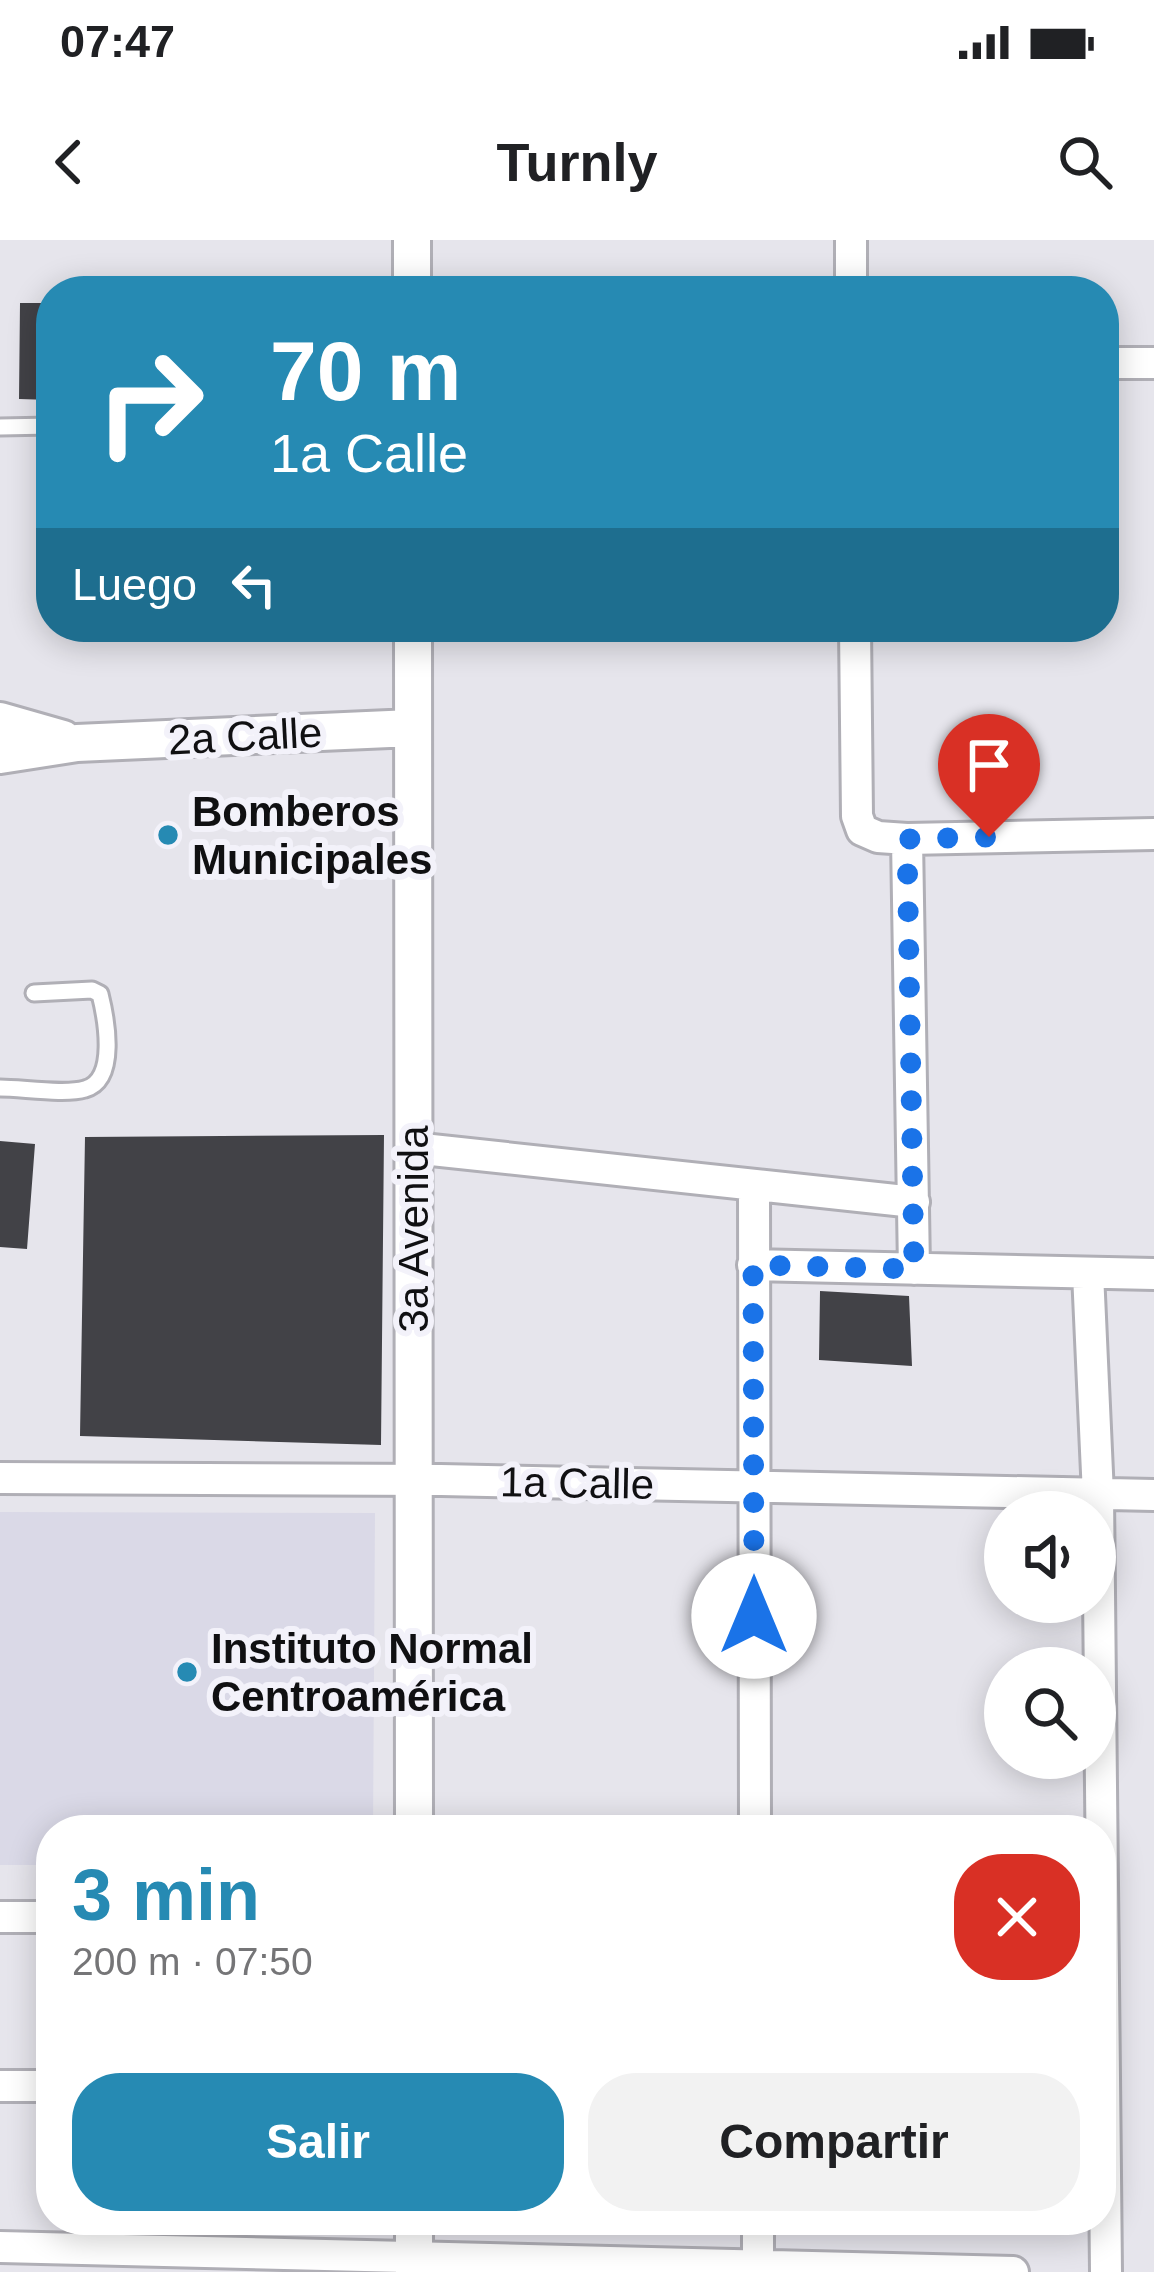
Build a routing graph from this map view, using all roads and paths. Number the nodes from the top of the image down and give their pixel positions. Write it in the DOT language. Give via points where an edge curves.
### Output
graph roads {
  1 [pos="412,240"];
  2 [pos="851,240"];
  3 [pos="412,276"];
  4 [pos="851,276"];
  5 [pos="1119,363"];
  6 [pos="1154,363"];
  7 [pos="36,426"];
  8 [pos="0,427"];
  9 [pos="412,642"];
  10 [pos="855,642"];
  11 [pos="0,721"];
  12 [pos="412,728"];
  13 [pos="77,743"];
  14 [pos="0,755"];
  15 [pos="1154,834"];
  16 [pos="907,839"];
  17 [pos="34,993"];
  18 [pos="0,1088"];
  19 [pos="412,1148"];
  20 [pos="754,1185"];
  21 [pos="914,1202"];
  22 [pos="753,1265"];
  23 [pos="914,1269"];
  24 [pos="1088,1273"];
  25 [pos="1154,1274"];
  26 [pos="0,1478"];
  27 [pos="413,1481"];
  28 [pos="753,1490"];
  29 [pos="1097,1491"];
  30 [pos="984,1493"];
  31 [pos="1116,1495"];
  32 [pos="1154,1495"];
  33 [pos="1098,1623"];
  34 [pos="413,1815"];
  35 [pos="755,1815"];
  36 [pos="1101,1815"];
  37 [pos="0,1917"];
  38 [pos="36,1917"];
  39 [pos="0,2086"];
  40 [pos="36,2086"];
  41 [pos="758,2235"];
  42 [pos="1106,2235"];
  43 [pos="0,2247"];
  44 [pos="414,2265"];
  45 [pos="758,2269"];
  46 [pos="1013,2272"];
  47 [pos="1106,2272"];
  1 -- 3 [label="street"];
  2 -- 4 [label="street"];
  5 -- 6 [label="street"];
  7 -- 8 [label="lane"];
  9 -- 12 [label="street, 3a Avenida"];
  10 -- 16 [label="street" via="857,816 862,830"];
  11 -- 13 [label="street, 2a Calle"];
  12 -- 13 [label="street, 2a Calle"];
  12 -- 19 [label="street, 3a Avenida"];
  13 -- 14 [label="street, 2a Calle"];
  15 -- 16 [label="street"];
  16 -- 21 [label="street"];
  17 -- 18 [label="lane" via="100,994 106,1064 86,1089"];
  19 -- 20 [label="street"];
  19 -- 27 [label="street, 3a Avenida"];
  20 -- 21 [label="street"];
  20 -- 22 [label="street"];
  21 -- 23 [label="street"];
  22 -- 23 [label="street"];
  22 -- 28 [label="street"];
  23 -- 24 [label="street"];
  24 -- 25 [label="street"];
  24 -- 29 [label="street"];
  26 -- 27 [label="street, 1a Calle"];
  27 -- 28 [label="street, 1a Calle"];
  27 -- 34 [label="street, 3a Avenida"];
  28 -- 30 [label="street, 1a Calle"];
  28 -- 35 [label="street"];
  31 -- 32 [label="street, 1a Calle"];
  33 -- 36 [label="street"];
  37 -- 38 [label="street"];
  39 -- 40 [label="street"];
  41 -- 45 [label="street"];
  42 -- 47 [label="street"];
  43 -- 44 [label="street"];
  44 -- 45 [label="street"];
  45 -- 46 [label="street"];
}
